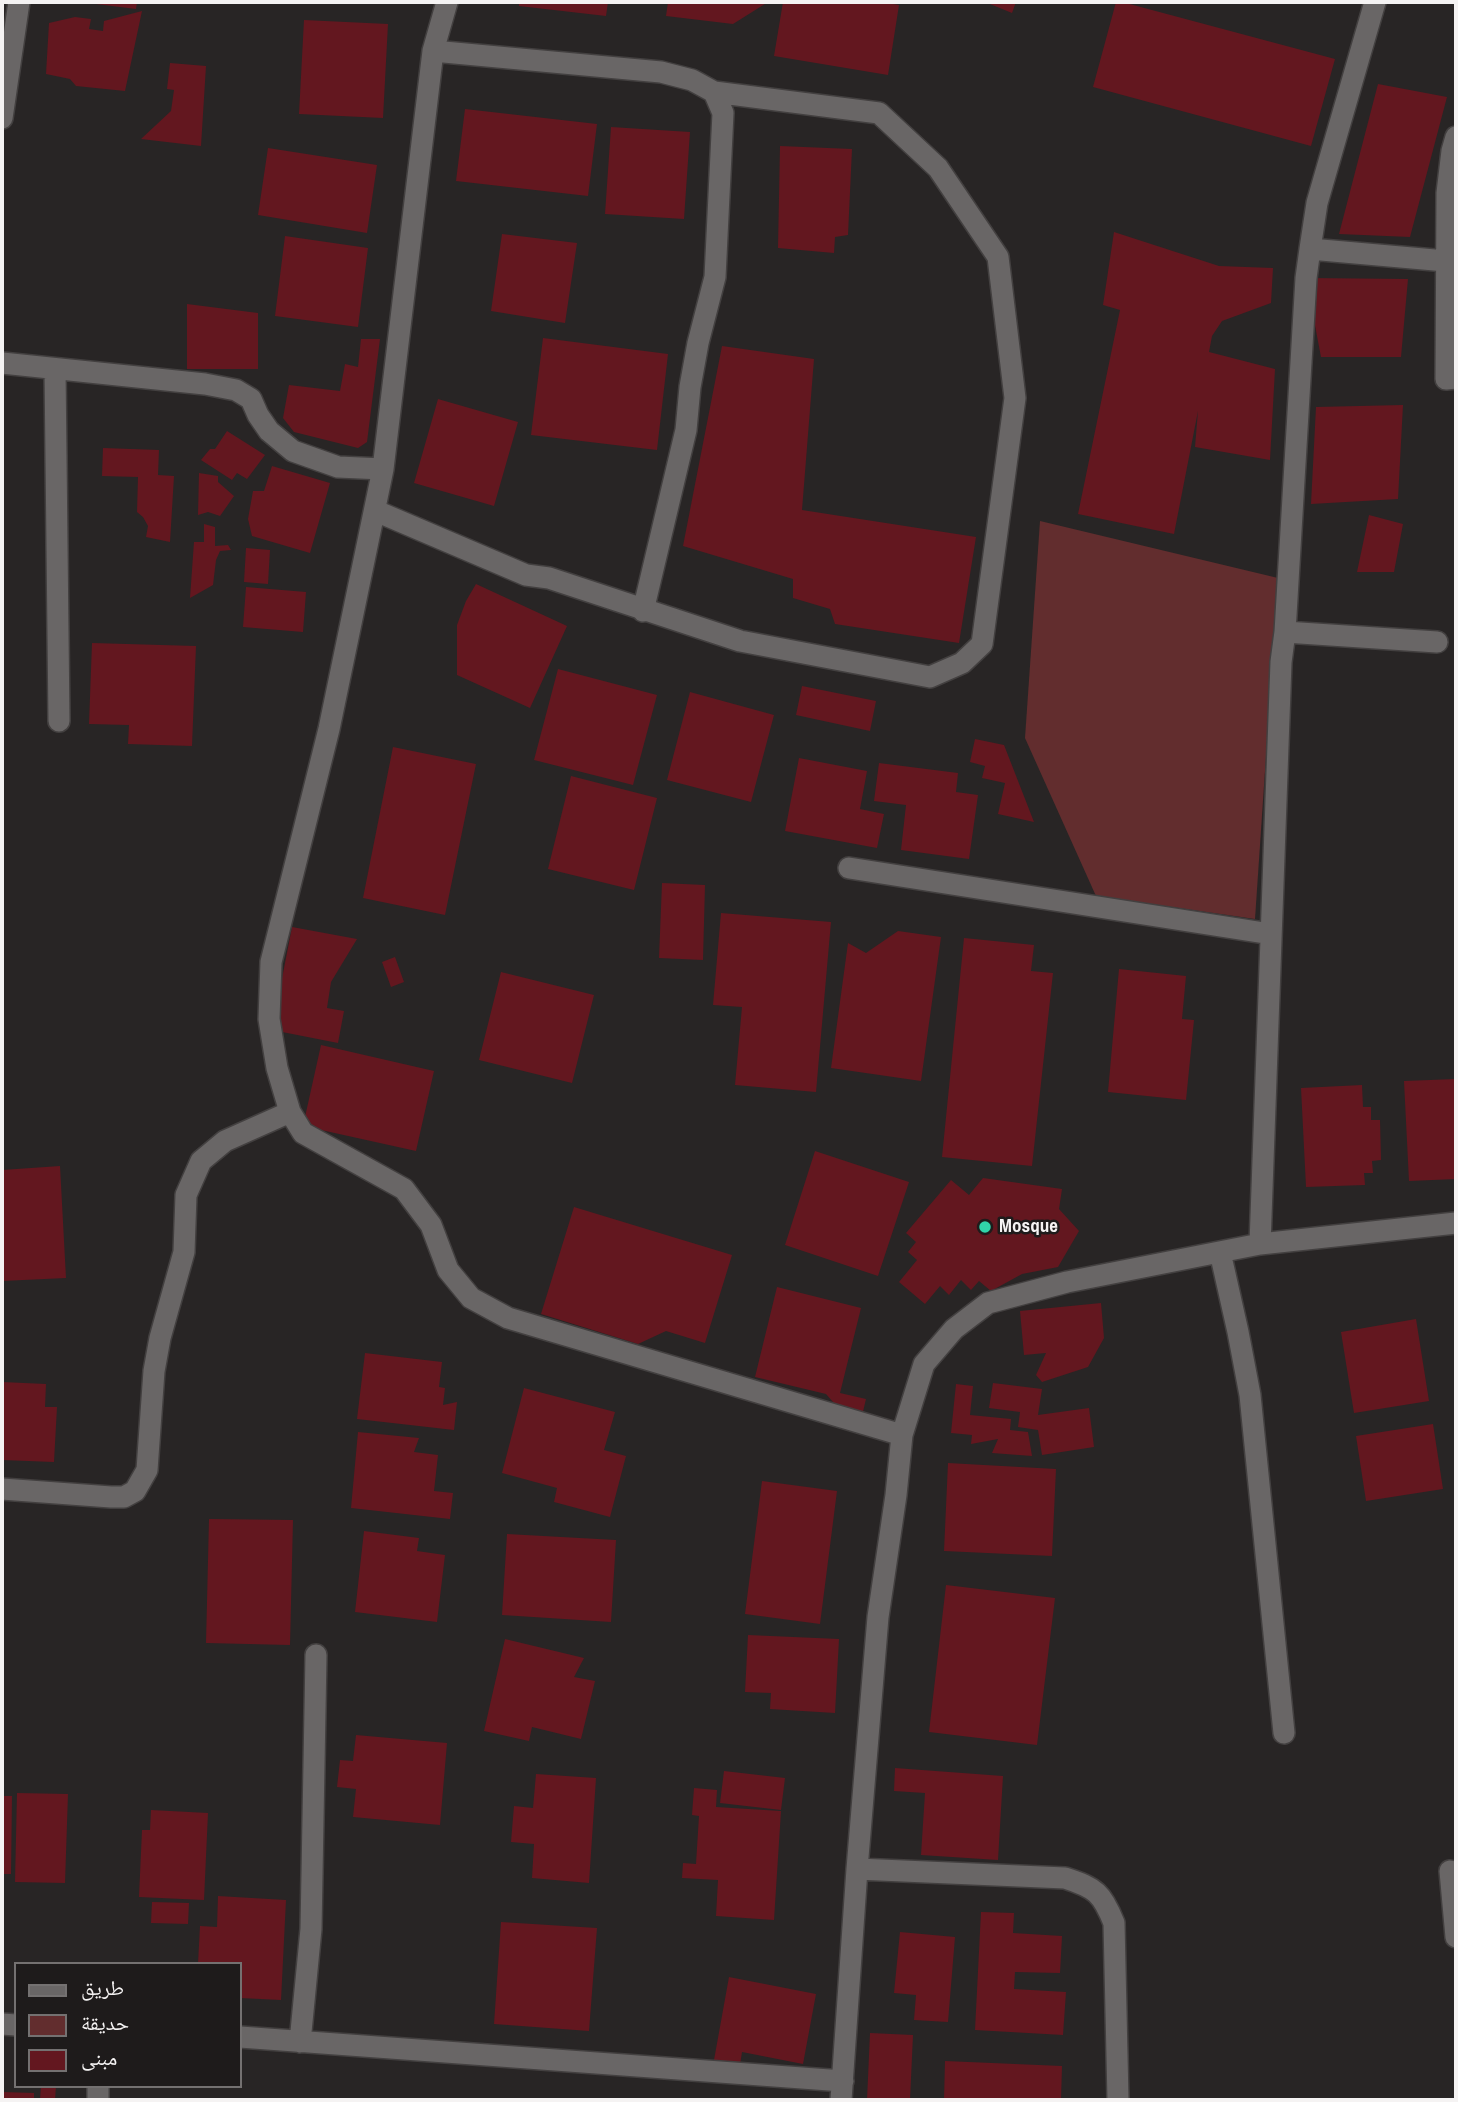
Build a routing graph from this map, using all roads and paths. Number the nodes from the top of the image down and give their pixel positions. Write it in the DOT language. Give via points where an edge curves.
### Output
graph roads {
  1 [pos="19,2"];
  2 [pos="447,2"];
  3 [pos="1375,2"];
  4 [pos="433,51"];
  5 [pos="714,92"];
  6 [pos="2,118"];
  7 [pos="1456,137"];
  8 [pos="1310,249"];
  9 [pos="1446,261"];
  10 [pos="2,363"];
  11 [pos="55,369"];
  12 [pos="1456,378"];
  13 [pos="383,469"];
  14 [pos="376,511"];
  15 [pos="643,611"];
  16 [pos="1284,632"];
  17 [pos="1437,642"];
  18 [pos="59,721"];
  19 [pos="849,868"];
  20 [pos="1271,934"];
  21 [pos="289,1112"];
  22 [pos="1456,1223"];
  23 [pos="1260,1244"];
  24 [pos="1220,1252"];
  25 [pos="902,1435"];
  26 [pos="2,1489"];
  27 [pos="316,1656"];
  28 [pos="1284,1733"];
  29 [pos="857,1869"];
  30 [pos="1450,1871"];
  31 [pos="1456,1937"];
  32 [pos="242,2038"];
  33 [pos="300,2042"];
  34 [pos="842,2090"];
  35 [pos="1118,2100"];
  1 -- 6 [label="street"];
  2 -- 4 [label="street"];
  3 -- 8 [label="street" via="1317,203"];
  4 -- 5 [label="street" via="661,72"];
  4 -- 13 [label="street"];
  5 -- 15 [label="street" via="723,113 715,277"];
  5 -- 15 [label="street" via="879,113 938,168 998,257 1015,398 982,644 962,663 930,677 740,641"];
  7 -- 9 [label="street" via="1447,193"];
  8 -- 9 [label="street"];
  8 -- 16 [label="street"];
  9 -- 12 [label="street" via="1446,379"];
  10 -- 11 [label="street"];
  11 -- 13 [label="street" via="236,390 251,399 269,430 293,451 338,467"];
  11 -- 18 [label="street"];
  13 -- 14 [label="street"];
  14 -- 15 [label="street" via="526,575 549,578"];
  14 -- 21 [label="street" via="329,729 271,962 269,1020"];
  16 -- 17 [label="street"];
  16 -- 20 [label="street"];
  19 -- 20 [label="street"];
  20 -- 23 [label="street"];
  21 -- 25 [label="street" via="303,1133 404,1189 430,1225 447,1270 471,1298 508,1318"];
  21 -- 26 [label="street" via="225,1141 201,1161 186,1195 184,1252 154,1371 147,1470 135,1491 111,1497"];
  22 -- 23 [label="street"];
  23 -- 24 [label="street"];
  24 -- 25 [label="street" via="1067,1282 988,1303 954,1329 924,1364"];
  24 -- 28 [label="street" via="1250,1395"];
  25 -- 29 [label="street" via="878,1618"];
  27 -- 33 [label="street" via="310,1929"];
  29 -- 34 [label="street"];
  29 -- 35 [label="street" via="1065,1878 1086,1885 1104,1899 1114,1923"];
  30 -- 31 [label="street"];
  32 -- 33 [label="street"];
  33 -- 34 [label="street"];
}
